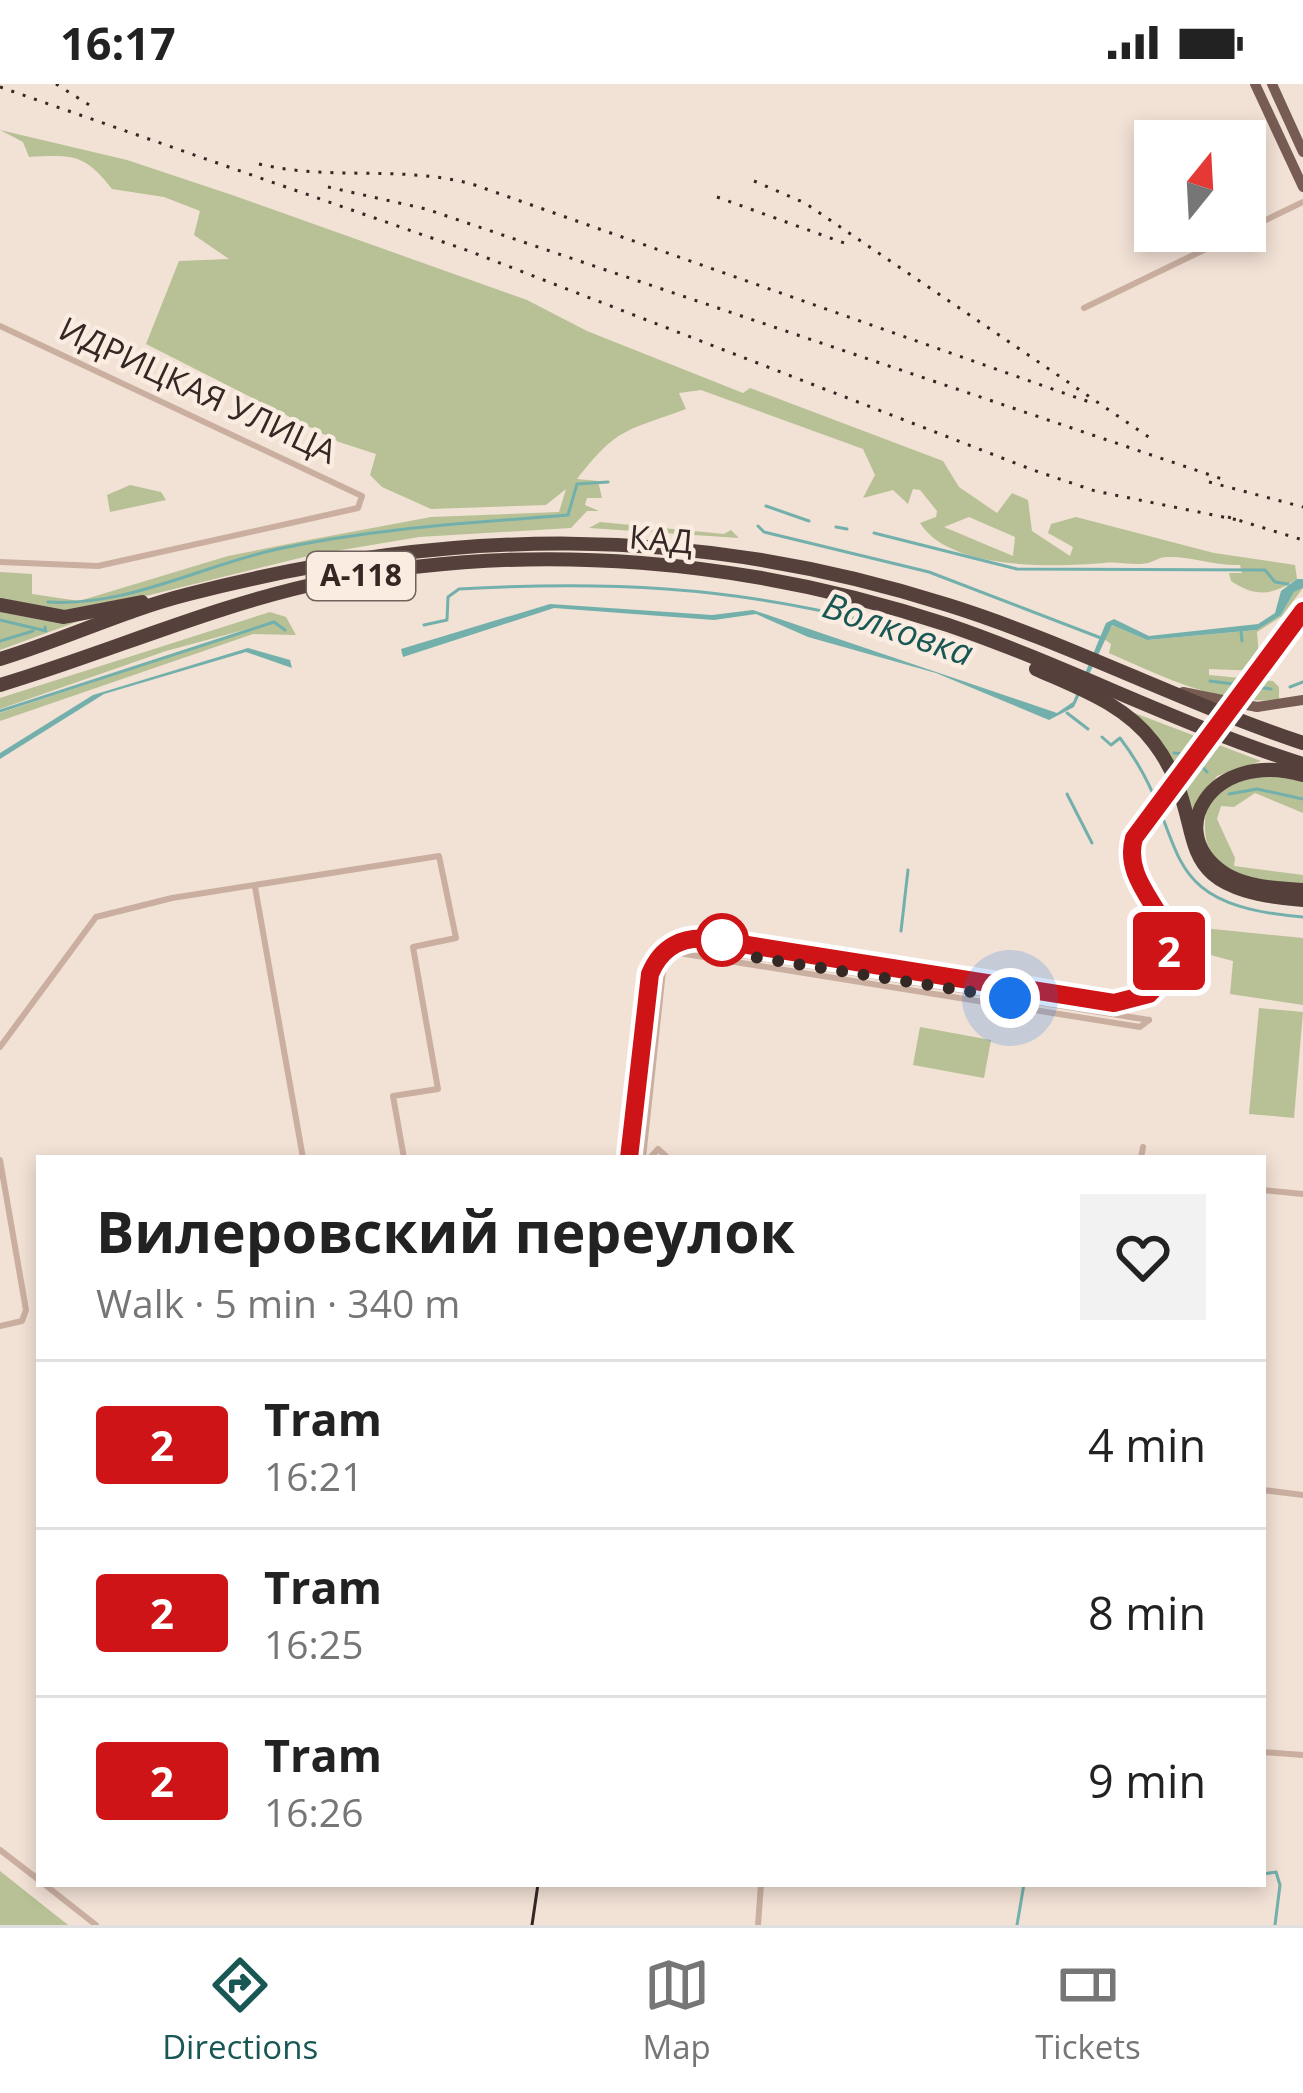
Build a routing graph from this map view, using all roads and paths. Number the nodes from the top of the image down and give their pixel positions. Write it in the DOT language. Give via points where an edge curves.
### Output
graph roads {
  1 [pos="1255,84"];
  2 [pos="1272,84"];
  3 [pos="1303,152"];
  4 [pos="1303,187"];
  5 [pos="1303,202"];
  6 [pos="1266,220"];
  7 [pos="1199,252"];
  8 [pos="1084,308"];
  9 [pos="0,326"];
  10 [pos="0,562"];
  11 [pos="184,595"];
  12 [pos="0,605"];
  13 [pos="0,659"];
  14 [pos="0,685"];
  15 [pos="1149,685"];
  16 [pos="1094,689"];
  17 [pos="1303,700"];
  18 [pos="1303,743"];
  19 [pos="1303,764"];
  20 [pos="1303,775"];
  21 [pos="255,886"];
  22 [pos="1303,890"];
  23 [pos="1303,900"];
  24 [pos="664,961"];
  25 [pos="0,1047"];
  26 [pos="1142,1147"];
  27 [pos="302,1155"];
  28 [pos="403,1155"];
  29 [pos="646,1155"];
  30 [pos="1141,1155"];
  31 [pos="0,1160"];
  32 [pos="1266,1190"];
  33 [pos="1303,1195"];
  34 [pos="0,1326"];
  35 [pos="1266,1490"];
  36 [pos="1303,1495"];
  37 [pos="1266,1752"];
  38 [pos="1303,1755"];
  39 [pos="0,1850"];
  40 [pos="36,1878"];
  41 [pos="48,1887"];
  42 [pos="761,1887"];
  43 [pos="97,1925"];
  44 [pos="758,1925"];
  1 -- 4 [label="main road"];
  2 -- 3 [label="main road"];
  5 -- 6 [label="street"];
  7 -- 8 [label="street"];
  9 -- 10 [label="street, ИДРИЦКАЯ УЛИЦА" via="362,496 358,508 98,566"];
  11 -- 12 [label="highway" via="83,616"];
  11 -- 13 [label="highway, КАД / А-118"];
  11 -- 15 [label="highway, КАД / А-118" via="423,547 551,539 632,544 862,580 985,617"];
  14 -- 16 [label="highway, КАД / А-118" via="327,581 538,560 781,581 913,614"];
  15 -- 17 [label="main road" via="1257,707"];
  15 -- 18 [label="highway, КАД / А-118"];
  16 -- 19 [label="highway"];
  16 -- 23 [label="highway" via="1160,752 1208,872 1247,894"];
  20 -- 22 [label="highway" via="1264,767 1225,778 1208,796 1199,826 1206,853 1229,875"];
  21 -- 25 [label="street" via="92,920"];
  21 -- 27 [label="street"];
  21 -- 28 [label="street" via="442,860 456,938 413,947 438,1090 393,1096"];
  24 -- 24 [label="street" via="666,943 1149,1020 1140,1028 680,953"];
  24 -- 29 [label="street"];
  26 -- 30 [label="street"];
  31 -- 34 [label="street" via="26,1310 22,1321"];
  32 -- 33 [label="street"];
  35 -- 36 [label="street"];
  37 -- 38 [label="street"];
  39 -- 40 [label="street"];
  41 -- 43 [label="street"];
  42 -- 44 [label="street"];
}
